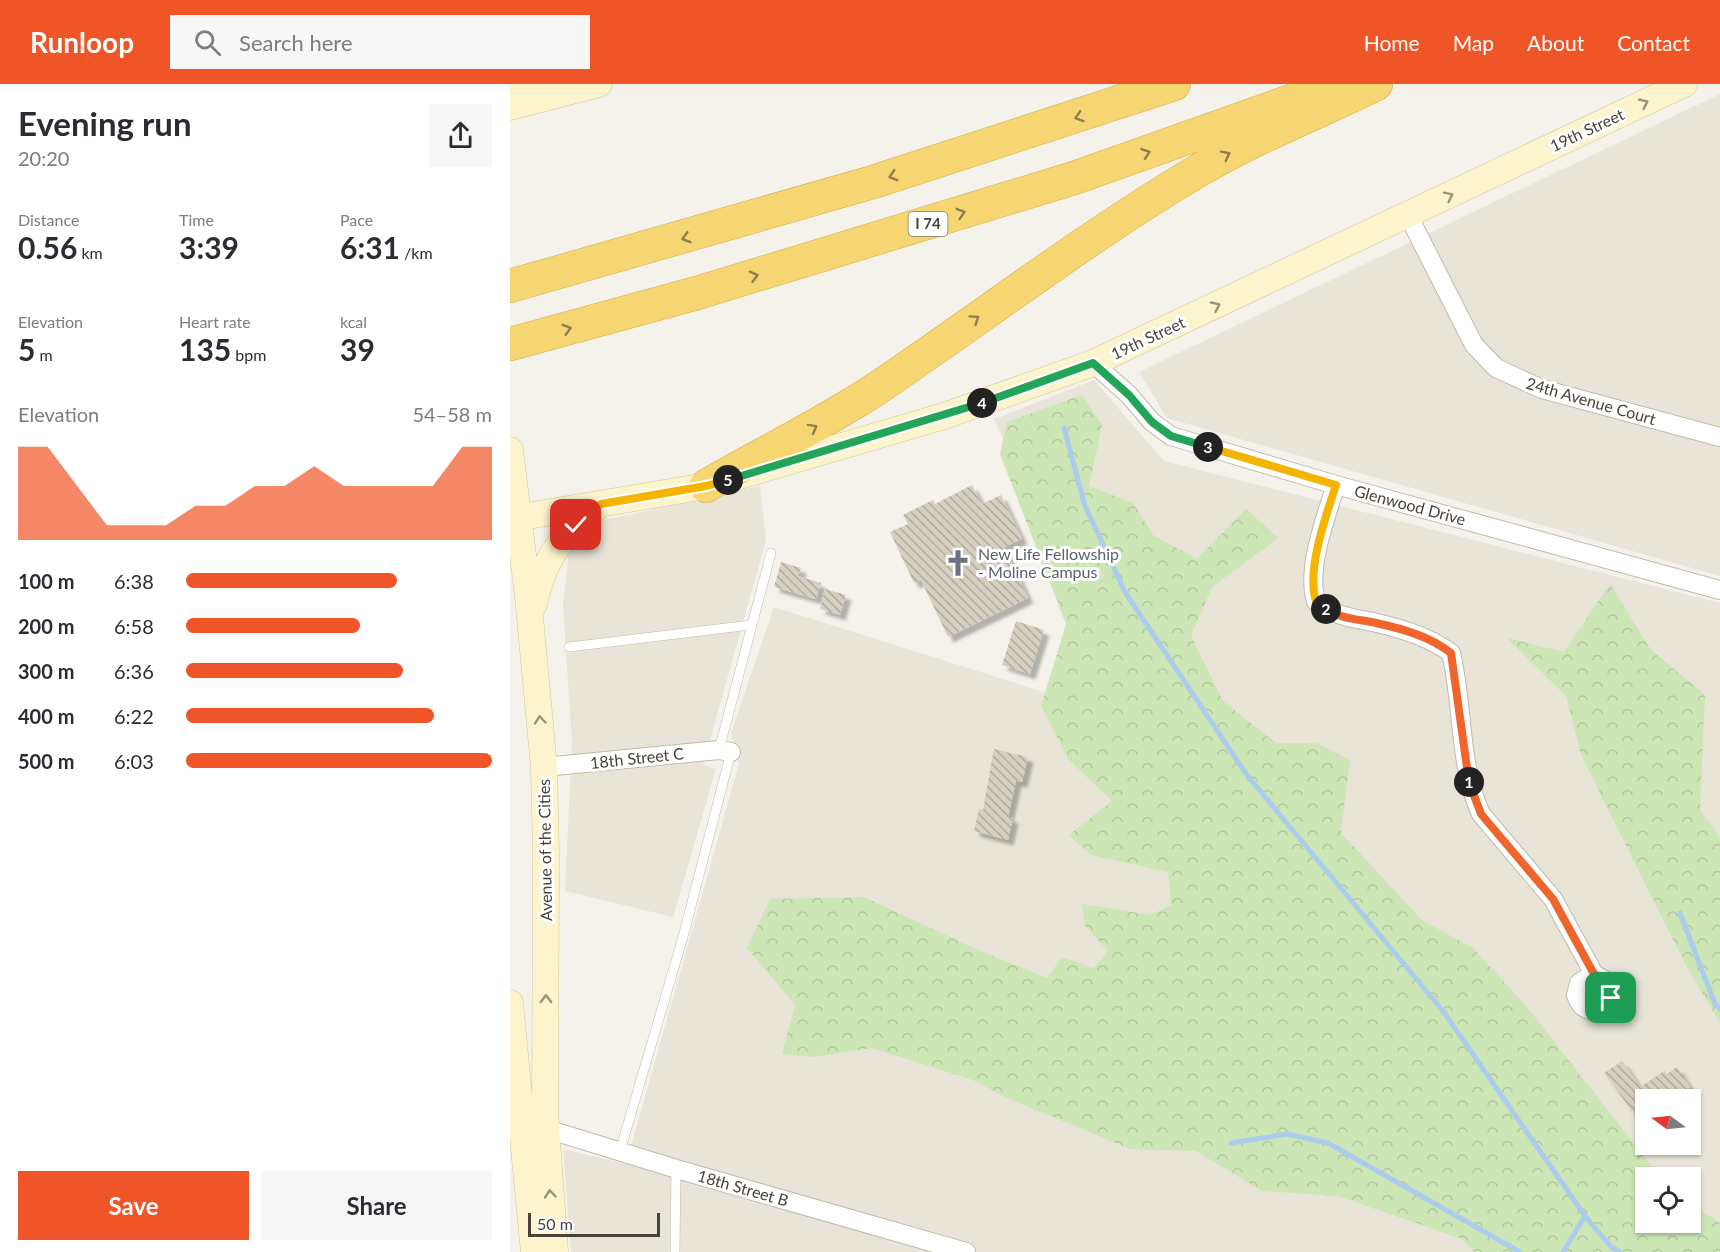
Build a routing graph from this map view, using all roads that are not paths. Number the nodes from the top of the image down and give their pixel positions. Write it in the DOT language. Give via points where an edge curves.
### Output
graph roads {
  1 [pos="520,84"];
  2 [pos="599,84"];
  3 [pos="1174,84"];
  4 [pos="1339,84"];
  5 [pos="1376,84"];
  6 [pos="1684,84"];
  7 [pos="559,94"];
  8 [pos="510,107"];
  9 [pos="1408,215"];
  10 [pos="510,286"];
  11 [pos="510,344"];
  12 [pos="1093,363"];
  13 [pos="1720,437"];
  14 [pos="510,450"];
  15 [pos="1336,485"];
  16 [pos="706,486"];
  17 [pos="601,504"];
  18 [pos="514,518"];
  19 [pos="771,553"];
  20 [pos="1720,590"];
  21 [pos="531,619"];
  22 [pos="751,625"];
  23 [pos="569,646"];
  24 [pos="725,751"];
  25 [pos="544,767"];
  26 [pos="1594,974"];
  27 [pos="510,1003"];
  28 [pos="545,1047"];
  29 [pos="512,1051"];
  30 [pos="521,1121"];
  31 [pos="546,1128"];
  32 [pos="620,1151"];
  33 [pos="676,1169"];
  34 [pos="534,1252"];
  35 [pos="555,1252"];
  36 [pos="675,1252"];
  37 [pos="966,1252"];
  1 -- 7 [label="main road"];
  2 -- 7 [label="main road"];
  3 -- 10 [label="highway, one-way" via="873,182"];
  11 -- 4 [label="highway, I 74, one-way" via="697,293 1074,178"];
  16 -- 5 [label="highway, one-way" via="815,428 1054,263 1196,172"];
  9 -- 6 [label="main road, 19th Street, one-way"];
  7 -- 8 [label="main road"];
  12 -- 9 [label="main road, 19th Street, one-way"];
  9 -- 13 [label="street, 24th Avenue Court" via="1474,345 1496,368 1542,389"];
  12 -- 15 [label="street, Glenwood Drive" via="1171,436"];
  12 -- 16 [label="main road, 19th Street" via="944,416"];
  14 -- 18 [label="main road, Avenue of the Cities"];
  15 -- 20 [label="street, Glenwood Drive"];
  15 -- 26 [label="street" via="1313,578 1316,601 1328,611 1349,619 1414,633 1451,653 1464,757 1481,814 1553,899"];
  16 -- 17 [label="main road, 19th Street"];
  17 -- 18 [label="main road, 19th Street"];
  17 -- 21 [label="main road" via="564,536 549,556"];
  18 -- 21 [label="main road, Avenue of the Cities"];
  19 -- 22 [label="lane"];
  25 -- 21 [label="main road, Avenue of the Cities, one-way"];
  22 -- 23 [label="lane"];
  22 -- 24 [label="lane"];
  24 -- 25 [label="street, 18th Street C"];
  24 -- 32 [label="lane" via="683,937"];
  28 -- 25 [label="main road, Avenue of the Cities, one-way"];
  27 -- 29 [label="main road"];
  28 -- 29 [label="street"];
  28 -- 31 [label="main road, Avenue of the Cities"];
  29 -- 30 [label="main road"];
  30 -- 31 [label="street, 18th Street B"];
  30 -- 34 [label="main road"];
  31 -- 32 [label="street, 18th Street B"];
  35 -- 31 [label="main road, Avenue of the Cities, one-way"];
  32 -- 33 [label="street, 18th Street B"];
  33 -- 36 [label="lane"];
  33 -- 37 [label="street, 18th Street B"];
}
